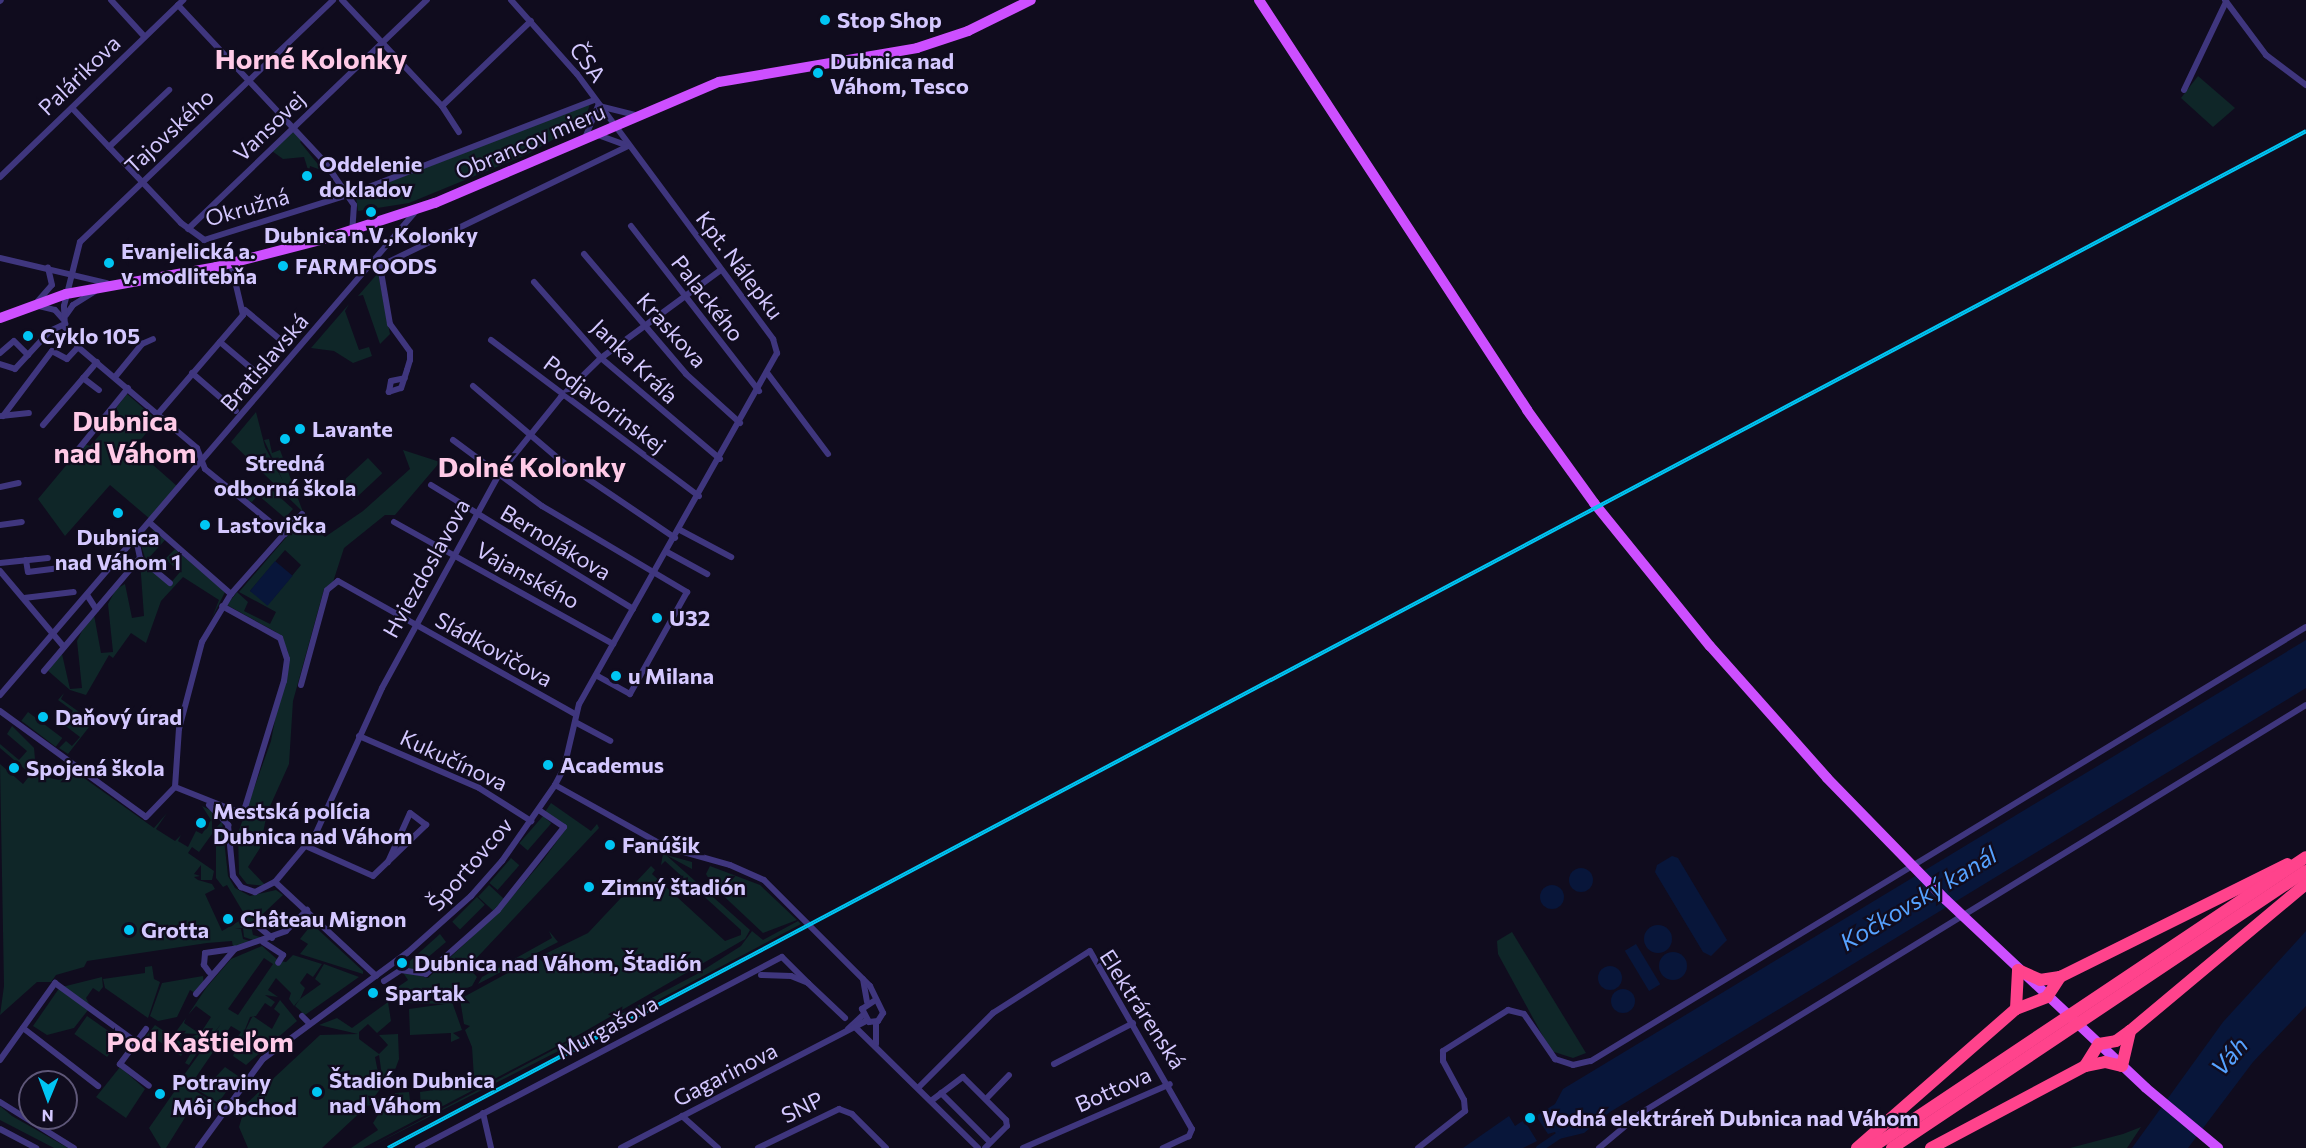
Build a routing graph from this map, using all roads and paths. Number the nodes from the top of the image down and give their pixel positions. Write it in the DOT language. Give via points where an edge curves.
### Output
graph roads {
  1 [pos="111,0"];
  2 [pos="333,0"];
  3 [pos="342,0"];
  4 [pos="428,0"];
  5 [pos="511,0"];
  6 [pos="1031,0"];
  7 [pos="1259,0"];
  8 [pos="2225,1"];
  9 [pos="181,2"];
  10 [pos="531,21"];
  11 [pos="144,36"];
  12 [pos="382,43"];
  13 [pos="249,80"];
  14 [pos="2306,85"];
  15 [pos="169,90"];
  16 [pos="2184,90"];
  17 [pos="596,102"];
  18 [pos="442,105"];
  19 [pos="72,108"];
  20 [pos="639,116"];
  21 [pos="295,127"];
  22 [pos="614,127"];
  23 [pos="459,132"];
  24 [pos="596,135"];
  25 [pos="584,140"];
  26 [pos="628,146"];
  27 [pos="109,147"];
  28 [pos="0,177"];
  29 [pos="142,182"];
  30 [pos="348,195"];
  31 [pos="417,210"];
  32 [pos="631,225"];
  33 [pos="188,230"];
  34 [pos="352,231"];
  35 [pos="584,254"];
  36 [pos="0,258"];
  37 [pos="231,264"];
  38 [pos="377,264"];
  39 [pos="47,267"];
  40 [pos="721,270"];
  41 [pos="71,273"];
  42 [pos="236,279"];
  43 [pos="212,281"];
  44 [pos="534,282"];
  45 [pos="116,285"];
  46 [pos="102,288"];
  47 [pos="66,294"];
  48 [pos="681,295"];
  49 [pos="34,304"];
  50 [pos="245,310"];
  51 [pos="0,318"];
  52 [pos="64,323"];
  53 [pos="641,325"];
  54 [pos="153,339"];
  55 [pos="491,340"];
  56 [pos="282,341"];
  57 [pos="220,342"];
  58 [pos="78,346"];
  59 [pos="0,353"];
  60 [pos="28,355"];
  61 [pos="601,358"];
  62 [pos="97,362"];
  63 [pos="0,364"];
  64 [pos="192,373"];
  65 [pos="258,374"];
  66 [pos="768,375"];
  67 [pos="114,377"];
  68 [pos="83,378"];
  69 [pos="405,378"];
  70 [pos="473,386"];
  71 [pos="128,388"];
  72 [pos="99,390"];
  73 [pos="759,391"];
  74 [pos="561,397"];
  75 [pos="236,411"];
  76 [pos="29,413"];
  77 [pos="158,415"];
  78 [pos="2,416"];
  79 [pos="740,423"];
  80 [pos="43,424"];
  81 [pos="529,434"];
  82 [pos="453,440"];
  83 [pos="197,448"];
  84 [pos="214,448"];
  85 [pos="77,451"];
  86 [pos="828,454"];
  87 [pos="720,459"];
  88 [pos="200,464"];
  89 [pos="499,474"];
  90 [pos="19,483"];
  91 [pos="431,485"];
  92 [pos="0,487"];
  93 [pos="699,496"];
  94 [pos="475,513"];
  95 [pos="302,514"];
  96 [pos="22,522"];
  97 [pos="394,522"];
  98 [pos="150,523"];
  99 [pos="0,525"];
  100 [pos="680,530"];
  101 [pos="285,534"];
  102 [pos="675,538"];
  103 [pos="135,539"];
  104 [pos="667,552"];
  105 [pos="453,554"];
  106 [pos="48,558"];
  107 [pos="140,558"];
  108 [pos="731,558"];
  109 [pos="26,560"];
  110 [pos="117,560"];
  111 [pos="0,563"];
  112 [pos="54,569"];
  113 [pos="0,572"];
  114 [pos="128,572"];
  115 [pos="655,573"];
  116 [pos="707,574"];
  117 [pos="170,583"];
  118 [pos="74,592"];
  119 [pos="231,594"];
  120 [pos="87,595"];
  121 [pos="24,598"];
  122 [pos="222,606"];
  123 [pos="96,609"];
  124 [pos="633,609"];
  125 [pos="415,626"];
  126 [pos="2306,627"];
  127 [pos="54,633"];
  128 [pos="613,644"];
  129 [pos="63,647"];
  130 [pos="44,671"];
  131 [pos="596,675"];
  132 [pos="302,685"];
  133 [pos="0,695"];
  134 [pos="2306,705"];
  135 [pos="0,711"];
  136 [pos="575,718"];
  137 [pos="359,736"];
  138 [pos="610,741"];
  139 [pos="555,785"];
  140 [pos="175,787"];
  141 [pos="207,803"];
  142 [pos="539,810"];
  143 [pos="531,821"];
  144 [pos="308,847"];
  145 [pos="388,861"];
  146 [pos="2305,862"];
  147 [pos="274,882"];
  148 [pos="2306,884"];
  149 [pos="307,910"];
  150 [pos="255,924"];
  151 [pos="272,938"];
  152 [pos="263,942"];
  153 [pos="235,949"];
  154 [pos="278,963"];
  155 [pos="2018,970"];
  156 [pos="209,972"];
  157 [pos="761,975"];
  158 [pos="376,976"];
  159 [pos="2060,977"];
  160 [pos="384,981"];
  161 [pos="808,983"];
  162 [pos="196,994"];
  163 [pos="2049,999"];
  164 [pos="871,1002"];
  165 [pos="2016,1009"];
  166 [pos="302,1016"];
  167 [pos="845,1017"];
  168 [pos="865,1019"];
  169 [pos="876,1022"];
  170 [pos="309,1023"];
  171 [pos="1133,1023"];
  172 [pos="23,1028"];
  173 [pos="856,1028"];
  174 [pos="146,1029"];
  175 [pos="845,1031"];
  176 [pos="2130,1031"];
  177 [pos="866,1034"];
  178 [pos="136,1042"];
  179 [pos="2097,1042"];
  180 [pos="880,1052"];
  181 [pos="0,1060"];
  182 [pos="1054,1064"];
  183 [pos="2085,1066"];
  184 [pos="2124,1068"];
  185 [pos="1009,1075"];
  186 [pos="1170,1084"];
  187 [pos="98,1086"];
  188 [pos="149,1086"];
  189 [pos="918,1088"];
  190 [pos="941,1093"];
  191 [pos="986,1098"];
  192 [pos="931,1101"];
  193 [pos="0,1102"];
  194 [pos="483,1113"];
  195 [pos="682,1116"];
  196 [pos="0,1129"];
  197 [pos="990,1142"];
  198 [pos="1420,1146"];
  199 [pos="884,1147"];
  200 [pos="36,1148"];
  201 [pos="74,1148"];
  202 [pos="198,1148"];
  203 [pos="418,1148"];
  204 [pos="491,1148"];
  205 [pos="621,1148"];
  206 [pos="718,1148"];
  207 [pos="758,1148"];
  208 [pos="978,1148"];
  209 [pos="985,1148"];
  210 [pos="1023,1148"];
  211 [pos="1163,1148"];
  212 [pos="1599,1148"];
  213 [pos="1857,1148"];
  214 [pos="1871,1148"];
  215 [pos="1892,1148"];
  216 [pos="1931,1148"];
  217 [pos="2218,1148"];
  1 -- 11 [label="street"];
  2 -- 13 [label="street, Tajovského"];
  3 -- 12 [label="street"];
  4 -- 12 [label="street, Vansovej"];
  5 -- 10 [label="street, ČSA"];
  6 -- 20 [label="main road, Obrancov mieru" via="968,31 901,51 729,79"];
  7 -- 155 [label="main road" via="1436,276 1612,526 1738,678 1887,841"];
  8 -- 14 [label="street" via="2251,38 2283,70"];
  8 -- 16 [label="street"];
  9 -- 11 [label="street, Palárikova"];
  9 -- 13 [label="street"];
  10 -- 17 [label="street, ČSA"];
  10 -- 18 [label="street"];
  11 -- 19 [label="street, Palárikova"];
  12 -- 18 [label="street"];
  12 -- 21 [label="street, Vansovej"];
  13 -- 21 [label="street"];
  13 -- 29 [label="street, Tajovského"];
  15 -- 27 [label="street"];
  17 -- 20 [label="street"];
  17 -- 22 [label="street, ČSA"];
  17 -- 25 [label="street"];
  17 -- 30 [label="street, Okružná"];
  18 -- 23 [label="street"];
  19 -- 27 [label="street, Okružná"];
  19 -- 28 [label="street, Palárikova"];
  20 -- 22 [label="main road, Obrancov mieru"];
  21 -- 30 [label="street"];
  21 -- 33 [label="street, Vansovej"];
  22 -- 24 [label="main road, Obrancov mieru"];
  22 -- 26 [label="street, Kpt. Nálepku"];
  24 -- 25 [label="main road, Obrancov mieru"];
  24 -- 26 [label="street"];
  25 -- 31 [label="main road, Obrancov mieru"];
  26 -- 38 [label="street, Bratislavská"];
  26 -- 40 [label="street, Kpt. Nálepku"];
  27 -- 29 [label="street, Okružná"];
  29 -- 33 [label="street, Okružná"];
  29 -- 41 [label="street, Tajovského" via="80,242"];
  30 -- 33 [label="street, Okružná" via="206,240"];
  30 -- 34 [label="street" via="356,210"];
  31 -- 34 [label="main road, Obrancov mieru"];
  31 -- 38 [label="street, Bratislavská"];
  32 -- 48 [label="street, Palackého"];
  34 -- 37 [label="main road, Obrancov mieru"];
  35 -- 53 [label="street, Kraskova"];
  36 -- 39 [label="street"];
  37 -- 42 [label="street"];
  37 -- 45 [label="main road, Obrancov mieru"];
  38 -- 69 [label="street" via="390,324 410,352"];
  38 -- 84 [label="street, Bratislavská"];
  39 -- 41 [label="street"];
  39 -- 49 [label="street" via="52,285"];
  40 -- 48 [label="street, Hviezdoslavova"];
  40 -- 66 [label="street, Kpt. Nálepku" via="773,339 777,353"];
  41 -- 45 [label="street"];
  41 -- 47 [label="street, Tajovského"];
  42 -- 43 [label="street"];
  42 -- 50 [label="street"];
  44 -- 61 [label="street, Janka Kráľa"];
  45 -- 46 [label="main road, Obrancov mieru"];
  46 -- 47 [label="main road, Obrancov mieru"];
  46 -- 52 [label="street" via="73,305"];
  47 -- 49 [label="main road, Obrancov mieru"];
  47 -- 52 [label="street, Tajovského"];
  48 -- 53 [label="street, Hviezdoslavova"];
  48 -- 73 [label="street, Palackého"];
  49 -- 51 [label="main road, Obrancov mieru"];
  49 -- 52 [label="street" via="55,310"];
  50 -- 56 [label="street, Bratislavská"];
  50 -- 57 [label="street"];
  52 -- 58 [label="street"];
  52 -- 60 [label="street" via="50,331"];
  53 -- 61 [label="street, Hviezdoslavova"];
  53 -- 79 [label="street, Kraskova"];
  54 -- 67 [label="street" via="142,344"];
  55 -- 74 [label="street, Podjavorinskej"];
  57 -- 64 [label="street"];
  57 -- 65 [label="street, Bratislavská"];
  58 -- 62 [label="street"];
  58 -- 78 [label="street" via="67,359 52,351"];
  59 -- 60 [label="street" via="14,341"];
  60 -- 63 [label="street" via="15,369"];
  61 -- 74 [label="street, Hviezdoslavova"];
  61 -- 87 [label="street, Janka Kráľa"];
  62 -- 67 [label="street"];
  62 -- 68 [label="street"];
  64 -- 75 [label="street, Bratislavská"];
  64 -- 77 [label="street"];
  66 -- 73 [label="street, Kpt. Nálepku"];
  66 -- 86 [label="street"];
  67 -- 71 [label="street"];
  68 -- 72 [label="street"];
  68 -- 80 [label="street"];
  70 -- 81 [label="street"];
  71 -- 77 [label="street"];
  71 -- 85 [label="street"];
  73 -- 79 [label="street, Kpt. Nálepku"];
  74 -- 81 [label="street, Hviezdoslavova"];
  74 -- 93 [label="street, Podjavorinskej"];
  76 -- 78 [label="street"];
  77 -- 83 [label="street"];
  79 -- 87 [label="street, Kpt. Nálepku"];
  81 -- 89 [label="street, Hviezdoslavova"];
  81 -- 102 [label="street"];
  82 -- 89 [label="street"];
  83 -- 84 [label="street"];
  83 -- 88 [label="street"];
  84 -- 88 [label="street, Bratislavská"];
  87 -- 93 [label="street, Kpt. Nálepku"];
  88 -- 98 [label="street, Bratislavská"];
  88 -- 101 [label="street"];
  89 -- 94 [label="street, Hviezdoslavova"];
  89 -- 115 [label="street"];
  90 -- 92 [label="street"];
  91 -- 94 [label="street, Bernolákova"];
  93 -- 100 [label="street, Kpt. Nálepku"];
  94 -- 105 [label="street, Hviezdoslavova"];
  94 -- 124 [label="street, Bernolákova"];
  95 -- 101 [label="street"];
  96 -- 99 [label="street"];
  97 -- 105 [label="street, Vajanského"];
  98 -- 103 [label="street, Bratislavská"];
  98 -- 119 [label="street"];
  100 -- 102 [label="street, Kpt. Nálepku"];
  100 -- 108 [label="street"];
  101 -- 119 [label="street"];
  102 -- 104 [label="street, Kpt. Nálepku"];
  103 -- 107 [label="street"];
  103 -- 110 [label="street, Bratislavská"];
  104 -- 115 [label="street, Kpt. Nálepku"];
  104 -- 116 [label="street"];
  105 -- 125 [label="street, Hviezdoslavova"];
  105 -- 128 [label="street, Vajanského"];
  106 -- 109 [label="street"];
  107 -- 114 [label="street"];
  107 -- 117 [label="street"];
  109 -- 111 [label="street"];
  109 -- 112 [label="street" via="28,572"];
  110 -- 114 [label="street"];
  110 -- 120 [label="street, Bratislavská"];
  113 -- 121 [label="street"];
  114 -- 123 [label="street"];
  115 -- 124 [label="street, Kpt. Nálepku"];
  115 -- 131 [label="street" via="687,592 630,694"];
  118 -- 121 [label="street"];
  119 -- 122 [label="street"];
  120 -- 123 [label="street"];
  120 -- 127 [label="street, Bratislavská"];
  121 -- 127 [label="street"];
  122 -- 140 [label="street" via="202,642 189,683"];
  122 -- 141 [label="street" via="280,638 287,653 284,681 243,814"];
  123 -- 129 [label="street"];
  124 -- 128 [label="street, Kpt. Nálepku"];
  125 -- 132 [label="street, Sládkovičova" via="338,581 327,590"];
  125 -- 136 [label="street, Sládkovičova"];
  125 -- 137 [label="street, Hviezdoslavova"];
  126 -- 198 [label="street" via="1591,1061 1573,1065 1555,1059 1524,1014 1508,1010 1443,1051 1443,1061 1465,1108 1457,1120"];
  127 -- 129 [label="street"];
  127 -- 133 [label="street, Bratislavská"];
  128 -- 131 [label="street, Kpt. Nálepku"];
  129 -- 130 [label="street"];
  131 -- 136 [label="street, Športovcov"];
  134 -- 212 [label="street" via="1641,1113"];
  135 -- 140 [label="street" via="146,817"];
  136 -- 138 [label="street, Sládkovičova"];
  136 -- 139 [label="street, Športovcov" via="564,768"];
  137 -- 143 [label="street, Kukučínova" via="479,788"];
  137 -- 144 [label="street, Hviezdoslavova"];
  139 -- 142 [label="street, Športovcov"];
  139 -- 164 [label="street" via="666,847 749,872 795,908 863,978"];
  140 -- 141 [label="street"];
  141 -- 147 [label="street" via="228,825 237,882 255,892"];
  142 -- 143 [label="street, Športovcov"];
  142 -- 160 [label="street, Športovcov" via="564,827 498,910 426,974 401,970"];
  143 -- 158 [label="street, Športovcov" via="471,896"];
  144 -- 145 [label="street" via="373,876"];
  144 -- 147 [label="street, Hviezdoslavova"];
  145 -- 145 [label="street" via="426,825 410,813 401,833"];
  146 -- 159 [label="highway" via="2276,867"];
  146 -- 214 [label="highway"];
  146 -- 215 [label="highway"];
  147 -- 149 [label="street"];
  148 -- 176 [label="highway"];
  149 -- 151 [label="street"];
  149 -- 158 [label="street"];
  150 -- 151 [label="street"];
  151 -- 152 [label="street"];
  152 -- 153 [label="street"];
  152 -- 154 [label="street" via="283,956"];
  153 -- 156 [label="street" via="205,953"];
  153 -- 162 [label="street"];
  155 -- 159 [label="highway" via="2040,980"];
  155 -- 163 [label="main road"];
  155 -- 165 [label="highway"];
  157 -- 161 [label="street, Murgašova" via="791,976"];
  158 -- 170 [label="street, Športovcov"];
  159 -- 163 [label="highway"];
  161 -- 167 [label="street, Murgašova"];
  161 -- 194 [label="street, Murgašova" via="782,957"];
  163 -- 165 [label="highway"];
  163 -- 179 [label="main road"];
  164 -- 168 [label="street"];
  164 -- 169 [label="street" via="883,1010"];
  165 -- 213 [label="highway"];
  166 -- 170 [label="street"];
  168 -- 169 [label="street"];
  168 -- 173 [label="street, Gagarinova"];
  168 -- 175 [label="street, Gagarinova"];
  168 -- 177 [label="street"];
  169 -- 180 [label="street" via="874,1041"];
  170 -- 202 [label="street" via="245,1074"];
  171 -- 182 [label="street"];
  171 -- 186 [label="street, Elektrárenská"];
  171 -- 189 [label="street, Elektrárenská" via="1090,951 993,1013"];
  172 -- 178 [label="street" via="55,983"];
  172 -- 181 [label="street"];
  172 -- 187 [label="street"];
  173 -- 175 [label="street, Gagarinova"];
  173 -- 177 [label="street"];
  174 -- 178 [label="street"];
  175 -- 195 [label="street, Gagarinova"];
  176 -- 179 [label="highway" via="2108,1044"];
  176 -- 184 [label="highway"];
  177 -- 180 [label="street"];
  178 -- 188 [label="street" via="120,1064"];
  179 -- 183 [label="highway"];
  179 -- 184 [label="main road"];
  180 -- 189 [label="street"];
  183 -- 184 [label="highway" via="2105,1062"];
  183 -- 216 [label="highway"];
  184 -- 217 [label="main road"];
  185 -- 191 [label="street"];
  186 -- 210 [label="street, Bottova"];
  186 -- 211 [label="street, Bottova" via="1192,1133"];
  189 -- 192 [label="street"];
  190 -- 191 [label="street" via="963,1077"];
  190 -- 192 [label="street"];
  190 -- 197 [label="street"];
  191 -- 197 [label="street" via="1007,1126"];
  192 -- 208 [label="street"];
  193 -- 201 [label="street"];
  194 -- 203 [label="street, Murgašova"];
  194 -- 204 [label="street"];
  195 -- 205 [label="street, Gagarinova"];
  195 -- 206 [label="street"];
  196 -- 200 [label="street"];
  197 -- 209 [label="street"];
  199 -- 207 [label="street, SNP" via="852,1114 839,1108"];
}
